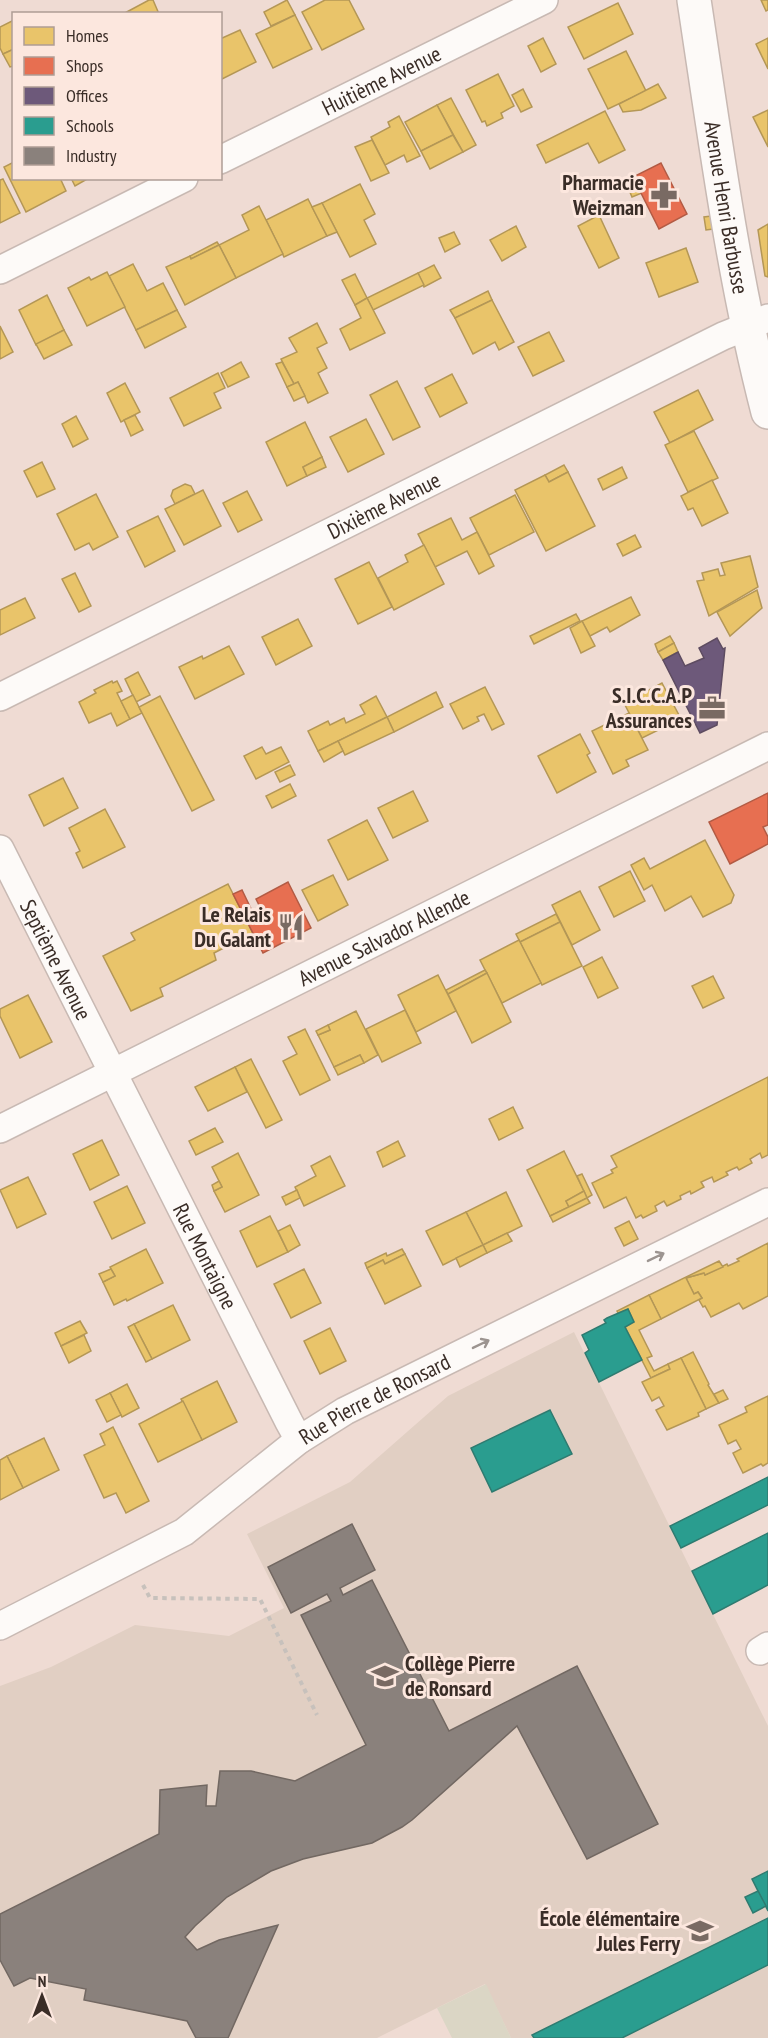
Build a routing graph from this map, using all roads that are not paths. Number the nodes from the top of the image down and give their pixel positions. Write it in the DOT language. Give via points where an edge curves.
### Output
graph roads {
  1 [pos="544,0"];
  2 [pos="694,0"];
  3 [pos="222,159"];
  4 [pos="180,180"];
  5 [pos="0,270"];
  6 [pos="757,323"];
  7 [pos="768,412"];
  8 [pos="0,697"];
  9 [pos="768,746"];
  10 [pos="0,849"];
  11 [pos="112,1073"];
  12 [pos="0,1129"];
  13 [pos="768,1202"];
  14 [pos="299,1440"];
  15 [pos="0,1626"];
  1 -- 3 [label="street, Huitième Avenue"];
  2 -- 6 [label="street, Avenue Henri Barbusse" via="732,250"];
  4 -- 5 [label="street"];
  6 -- 7 [label="street, Avenue Henri Barbusse"];
  6 -- 8 [label="street, Dixième Avenue" via="712,341"];
  9 -- 11 [label="street, Avenue Salvador Allende"];
  10 -- 11 [label="street, Septième Avenue"];
  11 -- 12 [label="street, Avenue Salvador Allende"];
  11 -- 14 [label="street, Rue Montaigne"];
  14 -- 13 [label="street, Rue Pierre de Ronsard, one-way" via="345,1411"];
  14 -- 15 [label="street, Rue Pierre de Ronsard" via="184,1533"];
}
